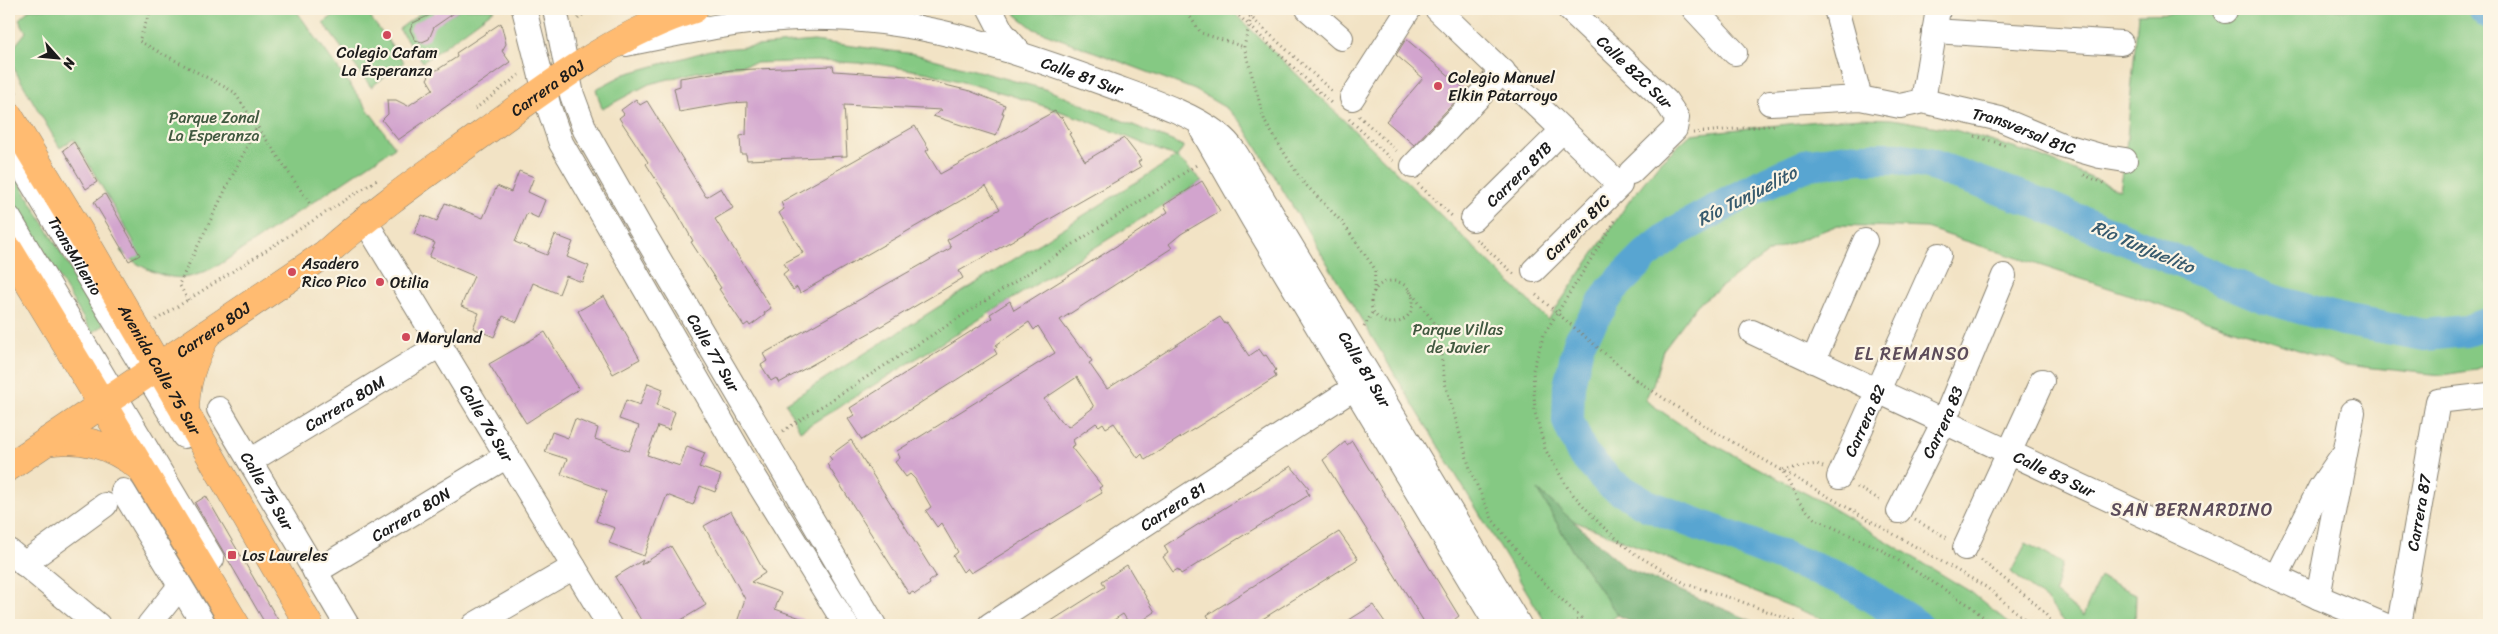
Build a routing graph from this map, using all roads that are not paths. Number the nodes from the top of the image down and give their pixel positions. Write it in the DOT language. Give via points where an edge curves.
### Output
graph roads {
  1 [pos="524,9"];
  2 [pos="555,9"];
  3 [pos="694,9"];
  4 [pos="990,9"];
  5 [pos="1308,9"];
  6 [pos="1409,9"];
  7 [pos="1437,9"];
  8 [pos="1569,9"];
  9 [pos="1694,9"];
  10 [pos="1836,9"];
  11 [pos="1936,20"];
  12 [pos="1341,38"];
  13 [pos="2121,43"];
  14 [pos="610,47"];
  15 [pos="1019,52"];
  16 [pos="1735,53"];
  17 [pos="1503,71"];
  18 [pos="568,74"];
  19 [pos="545,91"];
  20 [pos="1860,98"];
  21 [pos="1923,101"];
  22 [pos="1770,103"];
  23 [pos="1345,106"];
  24 [pos="9,116"];
  25 [pos="1677,118"];
  26 [pos="1200,124"];
  27 [pos="1563,130"];
  28 [pos="9,145"];
  29 [pos="2125,160"];
  30 [pos="1409,171"];
  31 [pos="1625,178"];
  32 [pos="9,218"];
  33 [pos="364,219"];
  34 [pos="1467,225"];
  35 [pos="1865,241"];
  36 [pos="9,250"];
  37 [pos="1939,255"];
  38 [pos="2004,276"];
  39 [pos="1528,280"];
  40 [pos="208,332"];
  41 [pos="1752,332"];
  42 [pos="440,345"];
  43 [pos="1813,361"];
  44 [pos="149,365"];
  45 [pos="2042,382"];
  46 [pos="1354,388"];
  47 [pos="1878,392"];
  48 [pos="106,394"];
  49 [pos="2489,395"];
  50 [pos="219,409"];
  51 [pos="2354,412"];
  52 [pos="185,413"];
  53 [pos="1943,422"];
  54 [pos="46,442"];
  55 [pos="2347,449"];
  56 [pos="9,452"];
  57 [pos="2010,454"];
  58 [pos="506,456"];
  59 [pos="250,461"];
  60 [pos="9,467"];
  61 [pos="142,468"];
  62 [pos="1839,477"];
  63 [pos="1899,511"];
  64 [pos="1966,548"];
  65 [pos="16,558"];
  66 [pos="574,567"];
  67 [pos="315,572"];
  68 [pos="2276,577"];
  69 [pos="180,586"];
  70 [pos="2318,597"];
  71 [pos="98,625"];
  72 [pos="149,625"];
  73 [pos="204,625"];
  74 [pos="236,625"];
  75 [pos="250,625"];
  76 [pos="295,625"];
  77 [pos="309,625"];
  78 [pos="347,625"];
  79 [pos="474,625"];
  80 [pos="609,625"];
  81 [pos="846,625"];
  82 [pos="874,625"];
  83 [pos="990,625"];
  84 [pos="1497,625"];
  85 [pos="1519,625"];
  86 [pos="2384,625"];
  87 [pos="2398,625"];
  1 -- 19 [label="street, Calle 77 Sur"];
  2 -- 18 [label="street, Calle 77 Sur"];
  3 -- 14 [label="main road, Carrera 80J" via="660,21"];
  4 -- 15 [label="street, Calle 81 Sur" via="1002,32"];
  5 -- 12 [label="street"];
  6 -- 23 [label="street"];
  7 -- 17 [label="street"];
  8 -- 25 [label="street, Calle 82C Sur" via="1666,101"];
  9 -- 16 [label="street"];
  10 -- 20 [label="street"];
  11 -- 13 [label="street"];
  11 -- 21 [label="street"];
  14 -- 15 [label="street, Calle 81 Sur" via="722,27 796,18 845,18 947,32"];
  14 -- 18 [label="main road, Carrera 80J"];
  15 -- 26 [label="street, Calle 81 Sur" via="1159,104"];
  17 -- 27 [label="street"];
  17 -- 30 [label="street"];
  18 -- 19 [label="main road, Carrera 80J"];
  18 -- 82 [label="street, Calle 77 Sur" via="585,130"];
  19 -- 33 [label="main road, Carrera 80J"];
  19 -- 81 [label="street, Calle 77 Sur" via="562,143 741,455"];
  20 -- 21 [label="street" via="1893,106"];
  20 -- 22 [label="street"];
  21 -- 29 [label="street, Transversal 81C" via="2000,119 2062,145"];
  24 -- 44 [label="main road, Avenida Calle 75 Sur"];
  25 -- 31 [label="street, Carrera 81C" via="1675,129"];
  26 -- 46 [label="street, Calle 81 Sur"];
  26 -- 85 [label="street, Calle 81 Sur" via="1219,134 1233,149"];
  27 -- 31 [label="street"];
  27 -- 34 [label="street, Carrera 81B"];
  28 -- 44 [label="street, TransMilenio"];
  31 -- 39 [label="street, Carrera 81C"];
  32 -- 48 [label="street"];
  33 -- 40 [label="main road, Carrera 80J" via="325,254"];
  33 -- 42 [label="street, Calle 76 Sur"];
  33 -- 44 [label="main road, Carrera 80J" via="316,244"];
  35 -- 43 [label="street"];
  36 -- 48 [label="main road"];
  37 -- 47 [label="street, Carrera 82"];
  38 -- 53 [label="street, Carrera 83"];
  40 -- 44 [label="main road, Carrera 80J"];
  40 -- 52 [label="main road" via="187,383"];
  41 -- 43 [label="street, Calle 83 Sur"];
  42 -- 58 [label="street, Calle 76 Sur"];
  42 -- 59 [label="street, Carrera 80M"];
  43 -- 47 [label="street, Calle 83 Sur"];
  44 -- 48 [label="main road, Carrera 80J"];
  44 -- 52 [label="main road, Avenida Calle 75 Sur"];
  44 -- 76 [label="street, TransMilenio"];
  45 -- 57 [label="street"];
  46 -- 83 [label="street, Carrera 81"];
  46 -- 84 [label="street, Calle 81 Sur"];
  47 -- 53 [label="street, Calle 83 Sur"];
  47 -- 62 [label="street, Carrera 82"];
  48 -- 54 [label="main road, Carrera 80J"];
  48 -- 56 [label="main road, Carrera 80J"];
  48 -- 61 [label="main road"];
  48 -- 75 [label="street"];
  49 -- 87 [label="street, Carrera 87" via="2438,401"];
  50 -- 59 [label="street, Calle 75 Sur"];
  51 -- 55 [label="street"];
  52 -- 77 [label="main road, Avenida Calle 75 Sur"];
  53 -- 57 [label="street, Calle 83 Sur"];
  53 -- 63 [label="street, Carrera 83"];
  54 -- 60 [label="main road, Carrera 80J"];
  54 -- 61 [label="main road" via="71,439 103,445"];
  55 -- 68 [label="street" via="2320,488"];
  55 -- 70 [label="street"];
  57 -- 64 [label="street"];
  57 -- 68 [label="street, Calle 83 Sur"];
  58 -- 66 [label="street, Calle 76 Sur"];
  58 -- 67 [label="street, Carrera 80N"];
  59 -- 67 [label="street, Calle 75 Sur"];
  61 -- 74 [label="main road"];
  65 -- 69 [label="street" via="114,498"];
  65 -- 71 [label="street"];
  66 -- 79 [label="street"];
  66 -- 80 [label="street, Calle 76 Sur"];
  67 -- 78 [label="street, Calle 75 Sur"];
  68 -- 70 [label="street, Calle 83 Sur"];
  69 -- 72 [label="street"];
  69 -- 73 [label="street"];
  70 -- 86 [label="street, Calle 83 Sur"];
}
